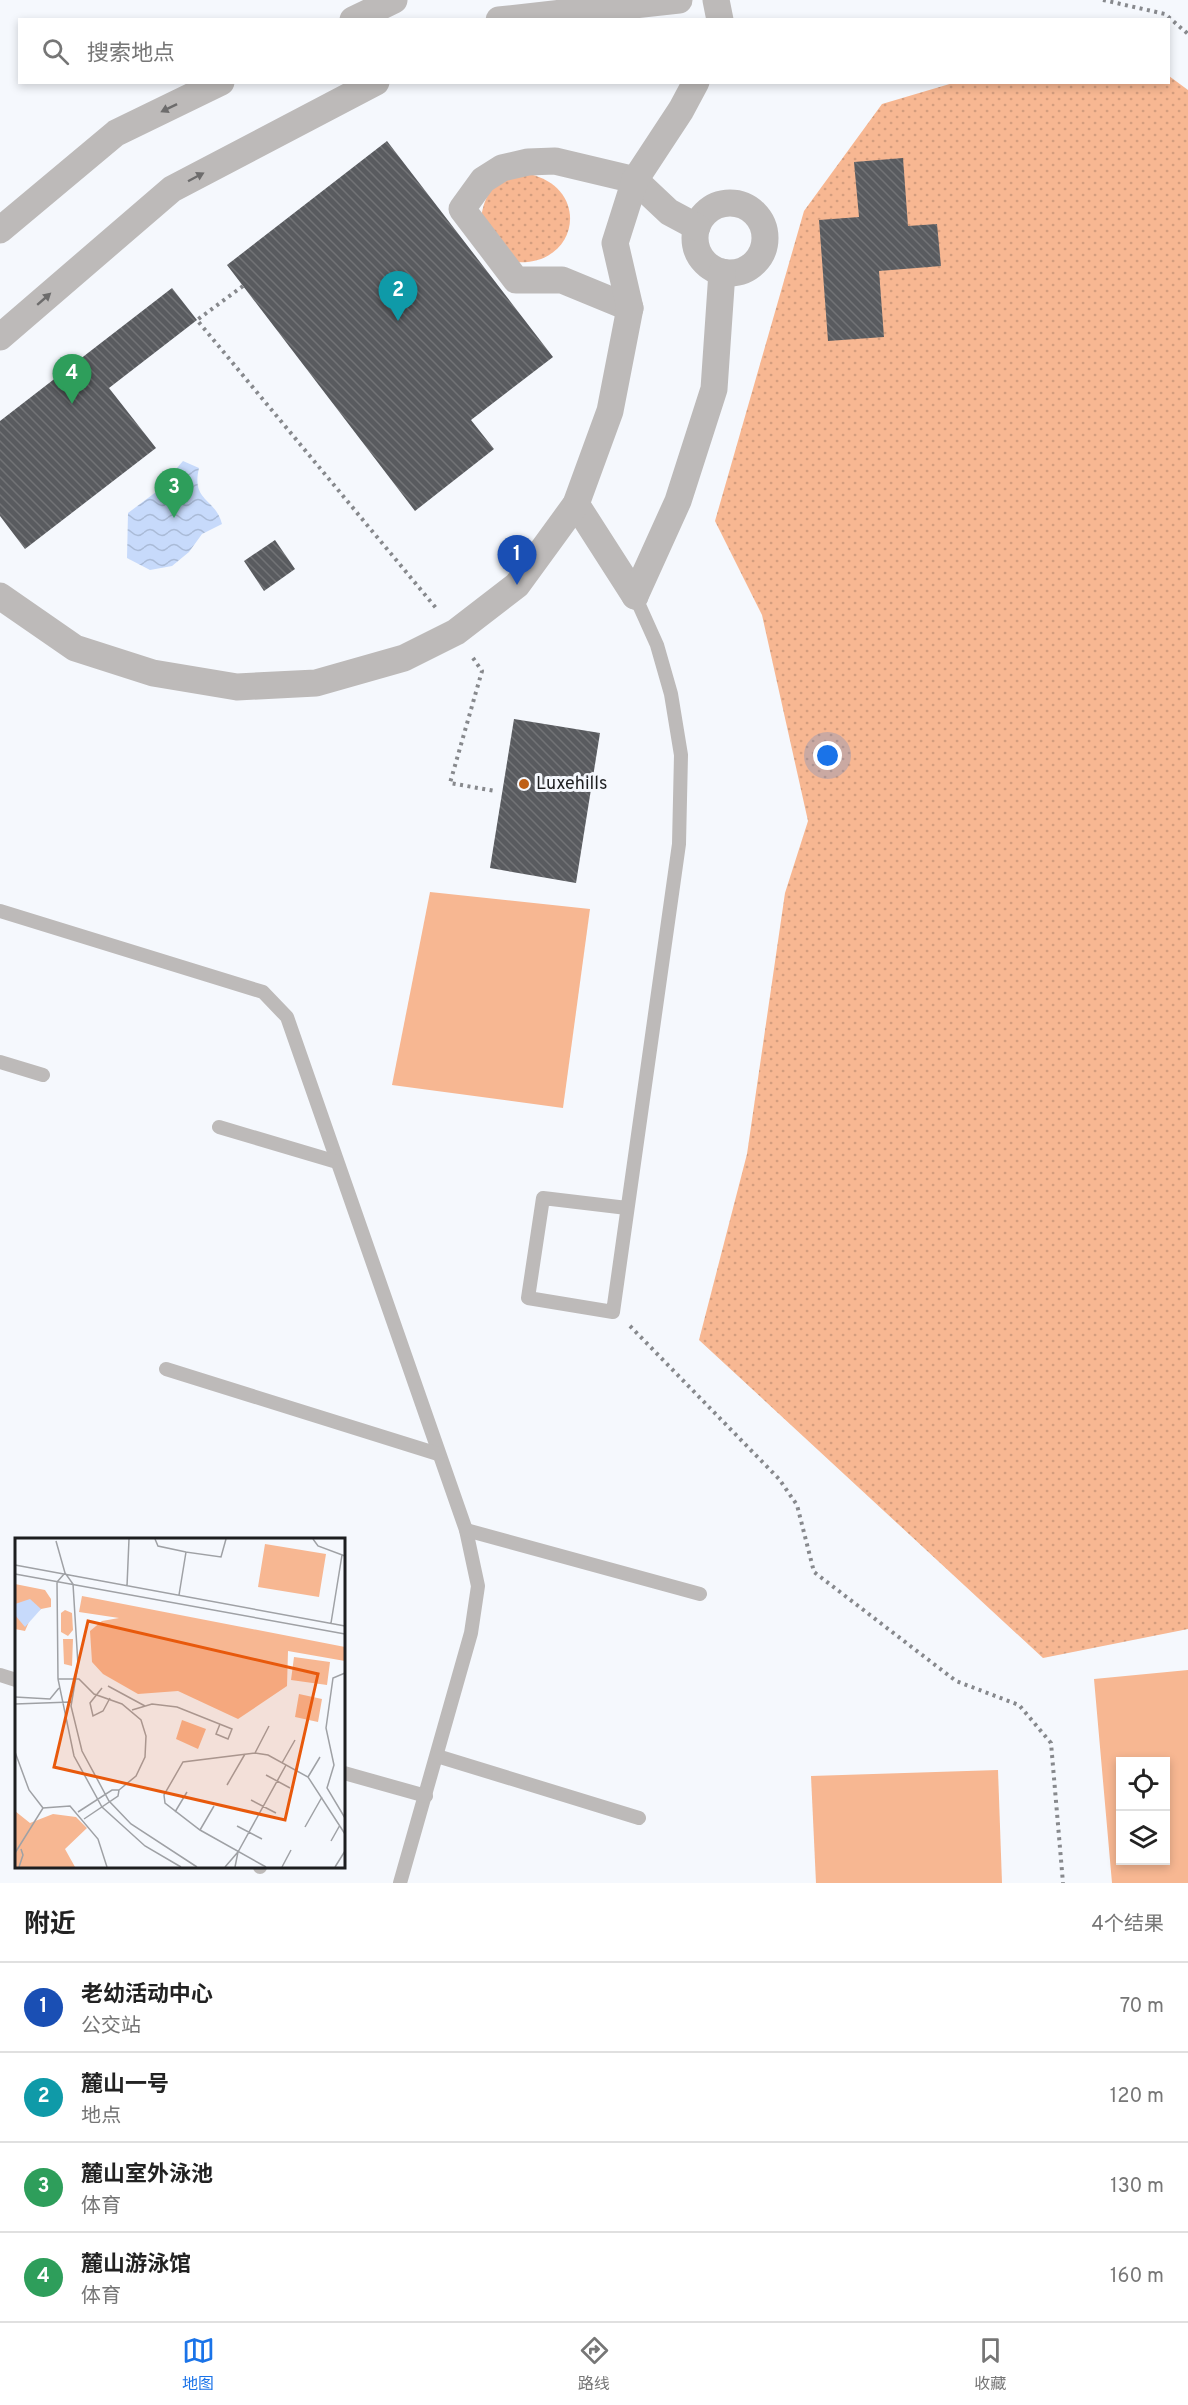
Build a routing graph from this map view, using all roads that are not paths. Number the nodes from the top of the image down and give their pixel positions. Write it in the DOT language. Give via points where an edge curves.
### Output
graph roads {
  1 [pos="394,0"];
  2 [pos="679,0"];
  3 [pos="716,0"];
  4 [pos="532,8"];
  5 [pos="357,18"];
  6 [pos="504,18"];
  7 [pos="720,18"];
  8 [pos="217,84"];
  9 [pos="372,84"];
  10 [pos="695,84"];
  11 [pos="635,180"];
  12 [pos="697,227"];
  13 [pos="0,230"];
  14 [pos="722,272"];
  15 [pos="630,308"];
  16 [pos="0,337"];
  17 [pos="576,504"];
  18 [pos="0,596"];
  19 [pos="635,596"];
  20 [pos="0,911"];
  21 [pos="0,1062"];
  22 [pos="43,1075"];
  23 [pos="219,1127"];
  24 [pos="337,1162"];
  25 [pos="627,1208"];
  26 [pos="166,1370"];
  27 [pos="438,1454"];
  28 [pos="466,1530"];
  29 [pos="700,1594"];
  30 [pos="0,1675"];
  31 [pos="15,1680"];
  32 [pos="437,1756"];
  33 [pos="345,1773"];
  34 [pos="426,1796"];
  35 [pos="639,1818"];
  36 [pos="400,1883"];
  1 -- 5 [label="street"];
  2 -- 4 [label="street"];
  3 -- 7 [label="street"];
  4 -- 6 [label="street"];
  8 -- 13 [label="street, one-way" via="116,133"];
  16 -- 9 [label="street, one-way" via="172,189"];
  10 -- 11 [label="street"];
  11 -- 12 [label="street" via="669,212"];
  11 -- 15 [label="street" via="615,243"];
  11 -- 15 [label="street" via="555,161 528,162 502,168 483,180 462,209 516,280 562,280"];
  12 -- 14 [label="street" via="698,251"];
  12 -- 14 [label="street" via="711,209 734,203 746,207 762,223 765,234 760,256 744,270"];
  14 -- 19 [label="street" via="714,389 678,501"];
  15 -- 17 [label="street" via="610,411"];
  17 -- 18 [label="street" via="517,585 456,632 404,658 316,683 237,687 153,673 75,648"];
  17 -- 19 [label="street"];
  19 -- 25 [label="lane" via="657,645 681,755 679,844"];
  20 -- 24 [label="lane" via="263,992 287,1017"];
  21 -- 22 [label="lane"];
  23 -- 24 [label="lane"];
  24 -- 27 [label="lane"];
  25 -- 25 [label="lane" via="613,1312 528,1298 543,1198"];
  26 -- 27 [label="lane"];
  27 -- 28 [label="lane"];
  28 -- 29 [label="lane"];
  28 -- 32 [label="lane" via="478,1586 471,1633"];
  30 -- 31 [label="lane"];
  32 -- 34 [label="lane"];
  32 -- 35 [label="lane"];
  33 -- 34 [label="lane"];
  34 -- 36 [label="lane"];
}
